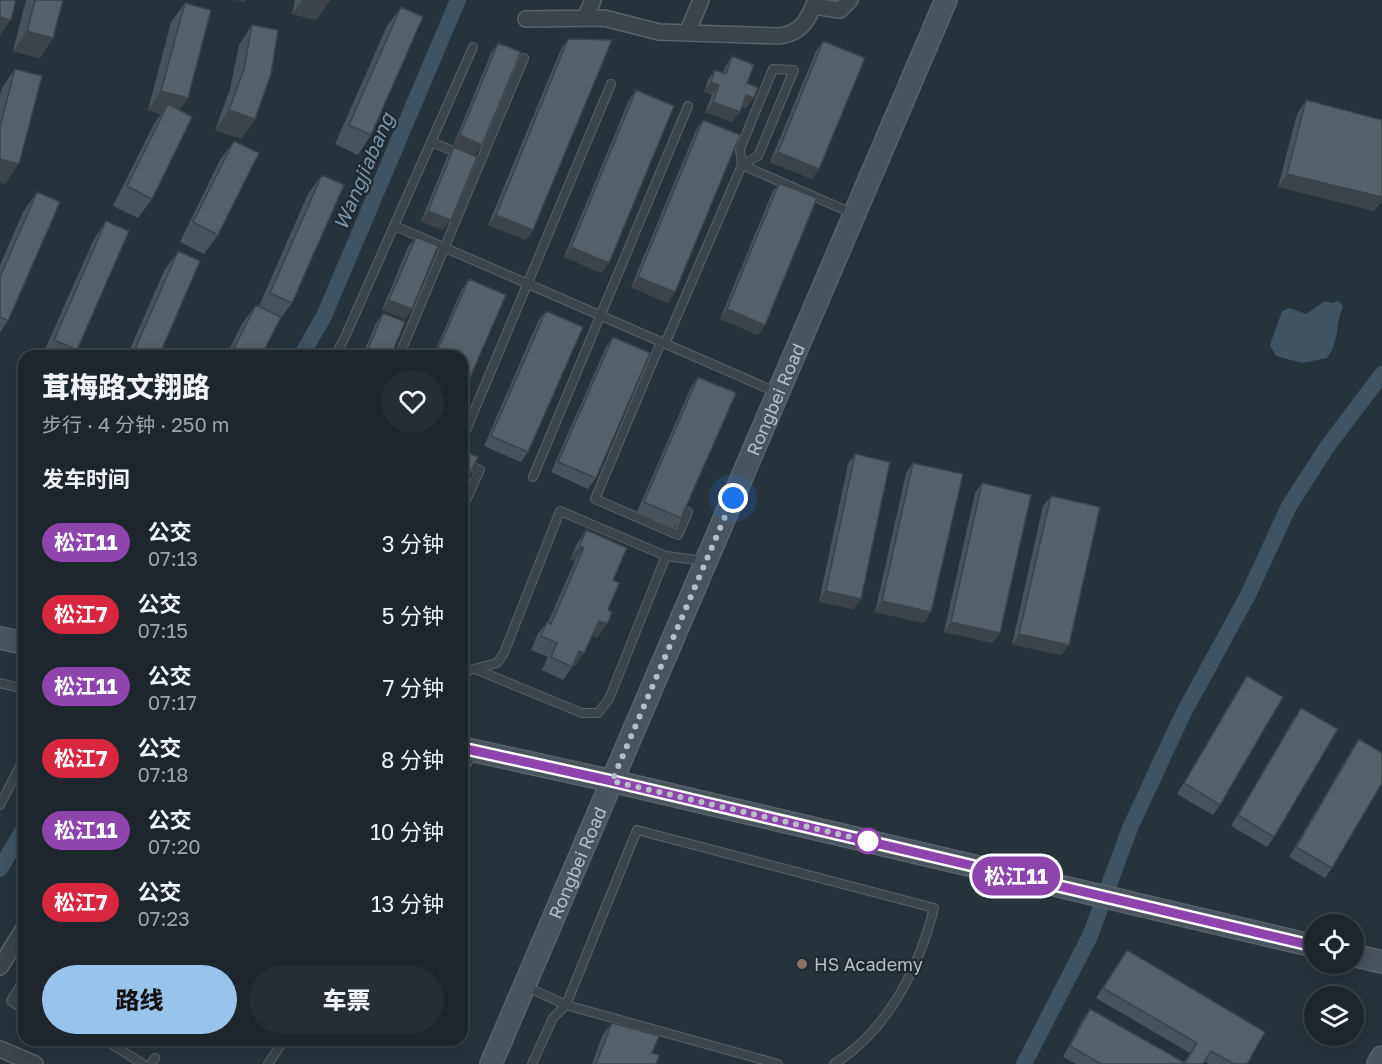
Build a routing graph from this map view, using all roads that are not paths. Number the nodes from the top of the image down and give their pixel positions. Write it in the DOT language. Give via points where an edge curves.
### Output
graph roads {
  1 [pos="593,0"];
  2 [pos="701,0"];
  3 [pos="850,0"];
  4 [pos="946,0"];
  5 [pos="815,3"];
  6 [pos="585,18"];
  7 [pos="526,19"];
  8 [pos="687,33"];
  9 [pos="473,47"];
  10 [pos="524,58"];
  11 [pos="611,84"];
  12 [pos="688,106"];
  13 [pos="734,135"];
  14 [pos="744,139"];
  15 [pos="432,142"];
  16 [pos="480,163"];
  17 [pos="742,165"];
  18 [pos="855,214"];
  19 [pos="394,226"];
  20 [pos="445,248"];
  21 [pos="527,284"];
  22 [pos="600,315"];
  23 [pos="663,343"];
  24 [pos="338,350"];
  25 [pos="402,350"];
  26 [pos="778,393"];
  27 [pos="468,426"];
  28 [pos="468,465"];
  29 [pos="533,477"];
  30 [pos="468,496"];
  31 [pos="688,512"];
  32 [pos="666,555"];
  33 [pos="706,561"];
  34 [pos="0,638"];
  35 [pos="18,642"];
  36 [pos="475,669"];
  37 [pos="468,673"];
  38 [pos="0,683"];
  39 [pos="18,688"];
  40 [pos="468,750"];
  41 [pos="18,770"];
  42 [pos="612,781"];
  43 [pos="0,805"];
  44 [pos="18,938"];
  45 [pos="1304,944"];
  46 [pos="1364,958"];
  47 [pos="1382,962"];
  48 [pos="0,967"];
  49 [pos="524,986"];
  50 [pos="18,991"];
  51 [pos="567,1005"];
  52 [pos="18,1006"];
  53 [pos="114,1046"];
  54 [pos="280,1046"];
  55 [pos="0,1049"];
  56 [pos="1382,1057"];
  57 [pos="35,1064"];
  58 [pos="143,1064"];
  59 [pos="268,1064"];
  60 [pos="490,1064"];
  61 [pos="532,1064"];
  62 [pos="778,1064"];
  63 [pos="834,1064"];
  64 [pos="1378,1064"];
  1 -- 6 [label="street"];
  2 -- 8 [label="street"];
  3 -- 5 [label="street" via="840,10"];
  4 -- 18 [label="street, Rongbei Road"];
  5 -- 8 [label="street" via="801,28 791,34"];
  6 -- 7 [label="street"];
  6 -- 8 [label="street" via="604,18 659,32"];
  9 -- 15 [label="lane"];
  10 -- 16 [label="lane"];
  11 -- 21 [label="lane"];
  12 -- 22 [label="lane"];
  13 -- 14 [label="lane"];
  14 -- 17 [label="lane" via="740,149"];
  14 -- 17 [label="lane" via="773,69 794,70 758,156"];
  15 -- 16 [label="lane"];
  15 -- 19 [label="lane"];
  16 -- 20 [label="lane"];
  17 -- 18 [label="lane"];
  17 -- 23 [label="lane"];
  18 -- 26 [label="street, Rongbei Road"];
  19 -- 20 [label="lane"];
  19 -- 24 [label="lane"];
  20 -- 21 [label="lane"];
  20 -- 25 [label="lane"];
  21 -- 22 [label="lane"];
  21 -- 27 [label="lane"];
  22 -- 23 [label="lane"];
  22 -- 29 [label="lane"];
  23 -- 26 [label="lane"];
  23 -- 31 [label="lane" via="595,500 678,535"];
  26 -- 33 [label="street, Rongbei Road"];
  28 -- 30 [label="lane" via="480,470"];
  32 -- 33 [label="lane"];
  32 -- 36 [label="lane" via="560,511 504,653 497,663"];
  32 -- 36 [label="lane" via="609,699 598,713 582,713"];
  33 -- 42 [label="street, Rongbei Road"];
  34 -- 35 [label="street"];
  36 -- 37 [label="lane"];
  38 -- 39 [label="lane"];
  40 -- 42 [label="street"];
  41 -- 43 [label="lane"];
  42 -- 45 [label="street"];
  42 -- 49 [label="street, Rongbei Road"];
  44 -- 48 [label="street"];
  46 -- 47 [label="street"];
  49 -- 51 [label="lane"];
  49 -- 60 [label="street, Rongbei Road"];
  50 -- 52 [label="lane" via="11,1001"];
  51 -- 61 [label="lane" via="553,1018"];
  51 -- 62 [label="lane"];
  51 -- 63 [label="lane" via="637,830 934,908 924,947 884,1019 851,1053"];
  53 -- 58 [label="lane"];
  54 -- 59 [label="lane"];
  55 -- 57 [label="street"];
  56 -- 64 [label="street"];
}
